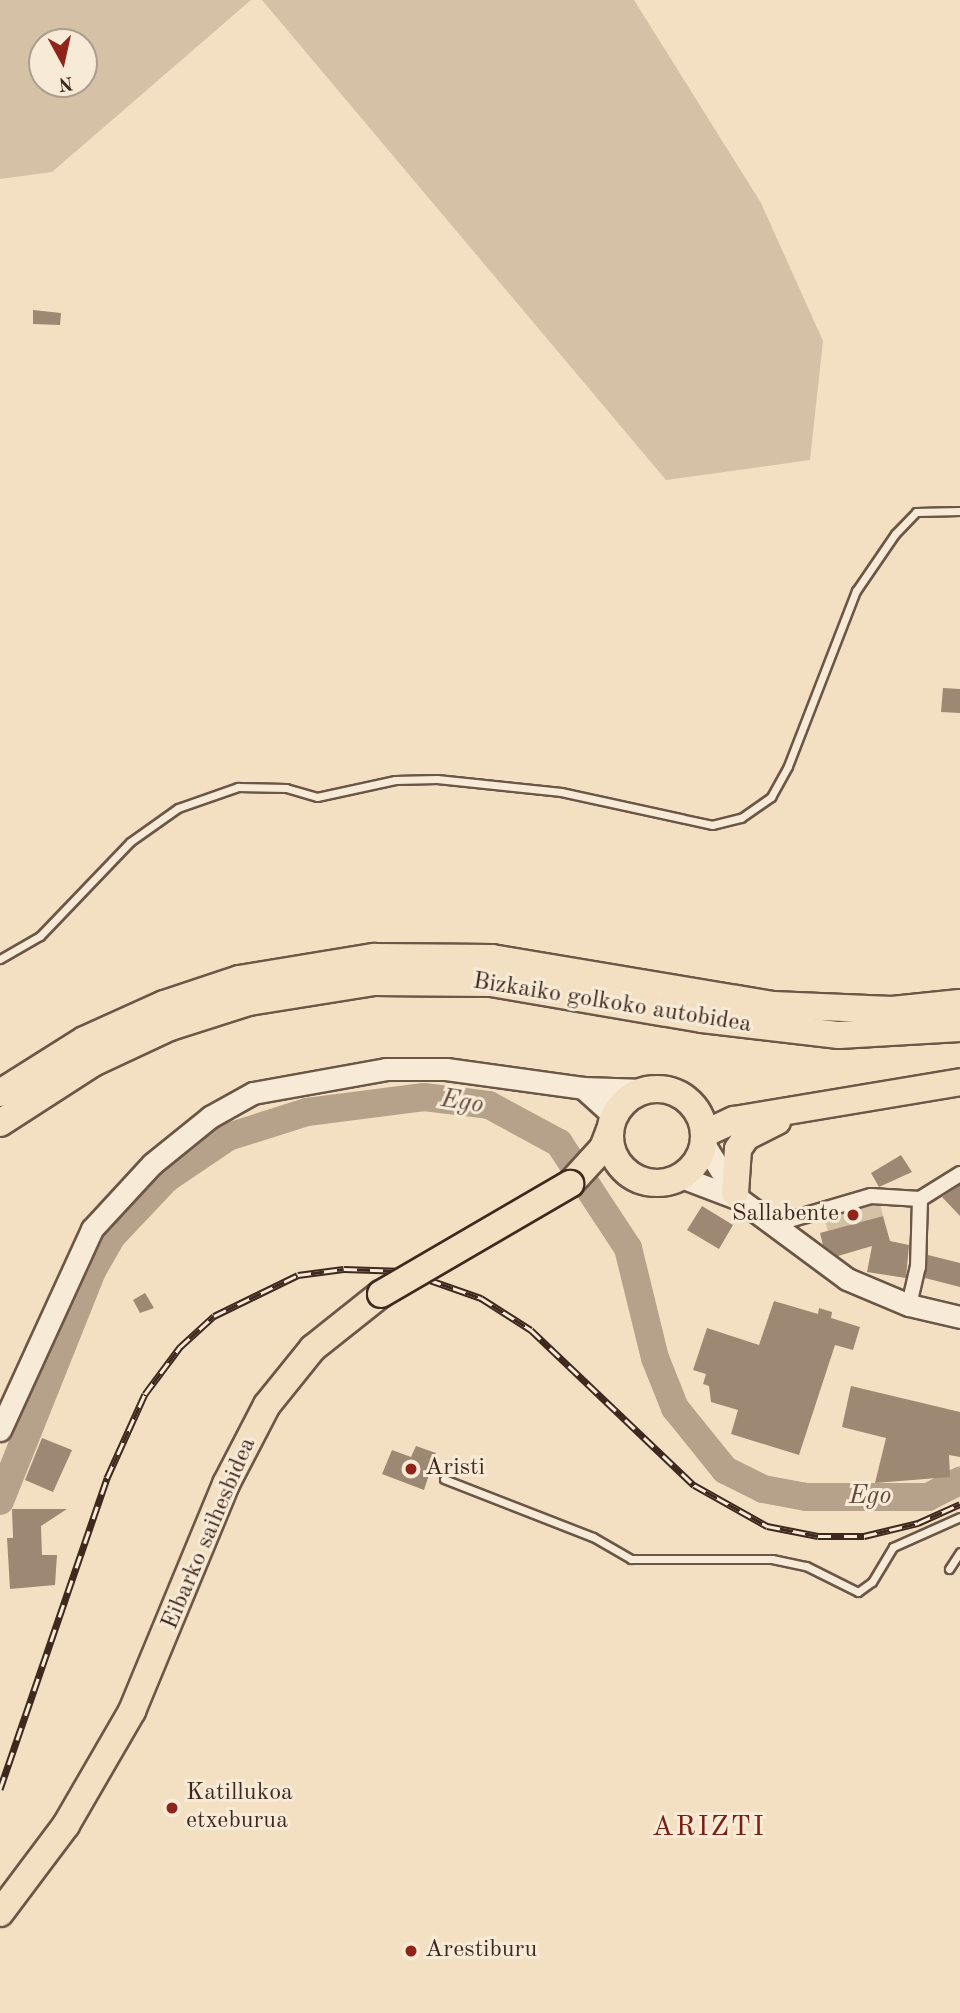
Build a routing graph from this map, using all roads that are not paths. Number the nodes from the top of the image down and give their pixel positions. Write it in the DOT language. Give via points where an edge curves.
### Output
graph roads {
  1 [pos="960,511"];
  2 [pos="0,960"];
  3 [pos="960,1003"];
  4 [pos="960,1028"];
  5 [pos="960,1082"];
  6 [pos="583,1088"];
  7 [pos="645,1090"];
  8 [pos="0,1093"];
  9 [pos="685,1097"];
  10 [pos="816,1109"];
  11 [pos="771,1115"];
  12 [pos="0,1123"];
  13 [pos="612,1123"];
  14 [pos="705,1138"];
  15 [pos="594,1171"];
  16 [pos="960,1174"];
  17 [pos="681,1177"];
  18 [pos="636,1179"];
  19 [pos="737,1196"];
  20 [pos="920,1199"];
  21 [pos="772,1225"];
  22 [pos="909,1305"];
  23 [pos="960,1317"];
  24 [pos="0,1430"];
  25 [pos="444,1479"];
  26 [pos="960,1517"];
  27 [pos="960,1552"];
  28 [pos="949,1569"];
  29 [pos="0,1913"];
  1 -- 2 [label="lane" via="916,512 895,534 856,591 788,766 771,797 741,818 712,825 561,792 437,779 395,780 360,792 317,797 286,788 238,787 178,808 130,842 40,936"];
  3 -- 8 [label="highway, Bizkaiko golkoko autobidea" via="892,1010 773,1006 492,958 374,957 239,979 164,1004 85,1040"];
  4 -- 12 [label="highway, Bizkaiko golkoko autobidea" via="895,1035 812,1032 491,983 374,982 249,1002 170,1027 93,1063"];
  5 -- 10 [label="highway"];
  6 -- 7 [label="street"];
  6 -- 13 [label="street"];
  6 -- 24 [label="street" via="446,1069 386,1069 253,1093 210,1117 152,1164 92,1229"];
  7 -- 9 [label="highway"];
  7 -- 13 [label="highway"];
  9 -- 11 [label="highway"];
  9 -- 14 [label="highway"];
  10 -- 11 [label="highway"];
  10 -- 19 [label="highway" via="746,1137 733,1163"];
  11 -- 14 [label="highway" via="734,1121"];
  13 -- 15 [label="highway, Eibarko saihesbidea"];
  13 -- 18 [label="highway" via="615,1158"];
  14 -- 17 [label="highway"];
  14 -- 19 [label="street"];
  15 -- 18 [label="highway"];
  15 -- 29 [label="highway, Eibarko saihesbidea, bridge" via="381,1294 313,1348 267,1405 226,1484 132,1711 66,1825"];
  16 -- 20 [label="street"];
  17 -- 18 [label="highway" via="667,1182"];
  17 -- 19 [label="street"];
  19 -- 21 [label="street"];
  20 -- 21 [label="street" via="871,1196"];
  20 -- 22 [label="street" via="918,1267"];
  21 -- 22 [label="street" via="848,1279"];
  22 -- 23 [label="street"];
  25 -- 26 [label="lane" via="593,1537 631,1559 772,1559 806,1566 858,1592 872,1582 893,1547"];
  27 -- 28 [label="lane"];
}
